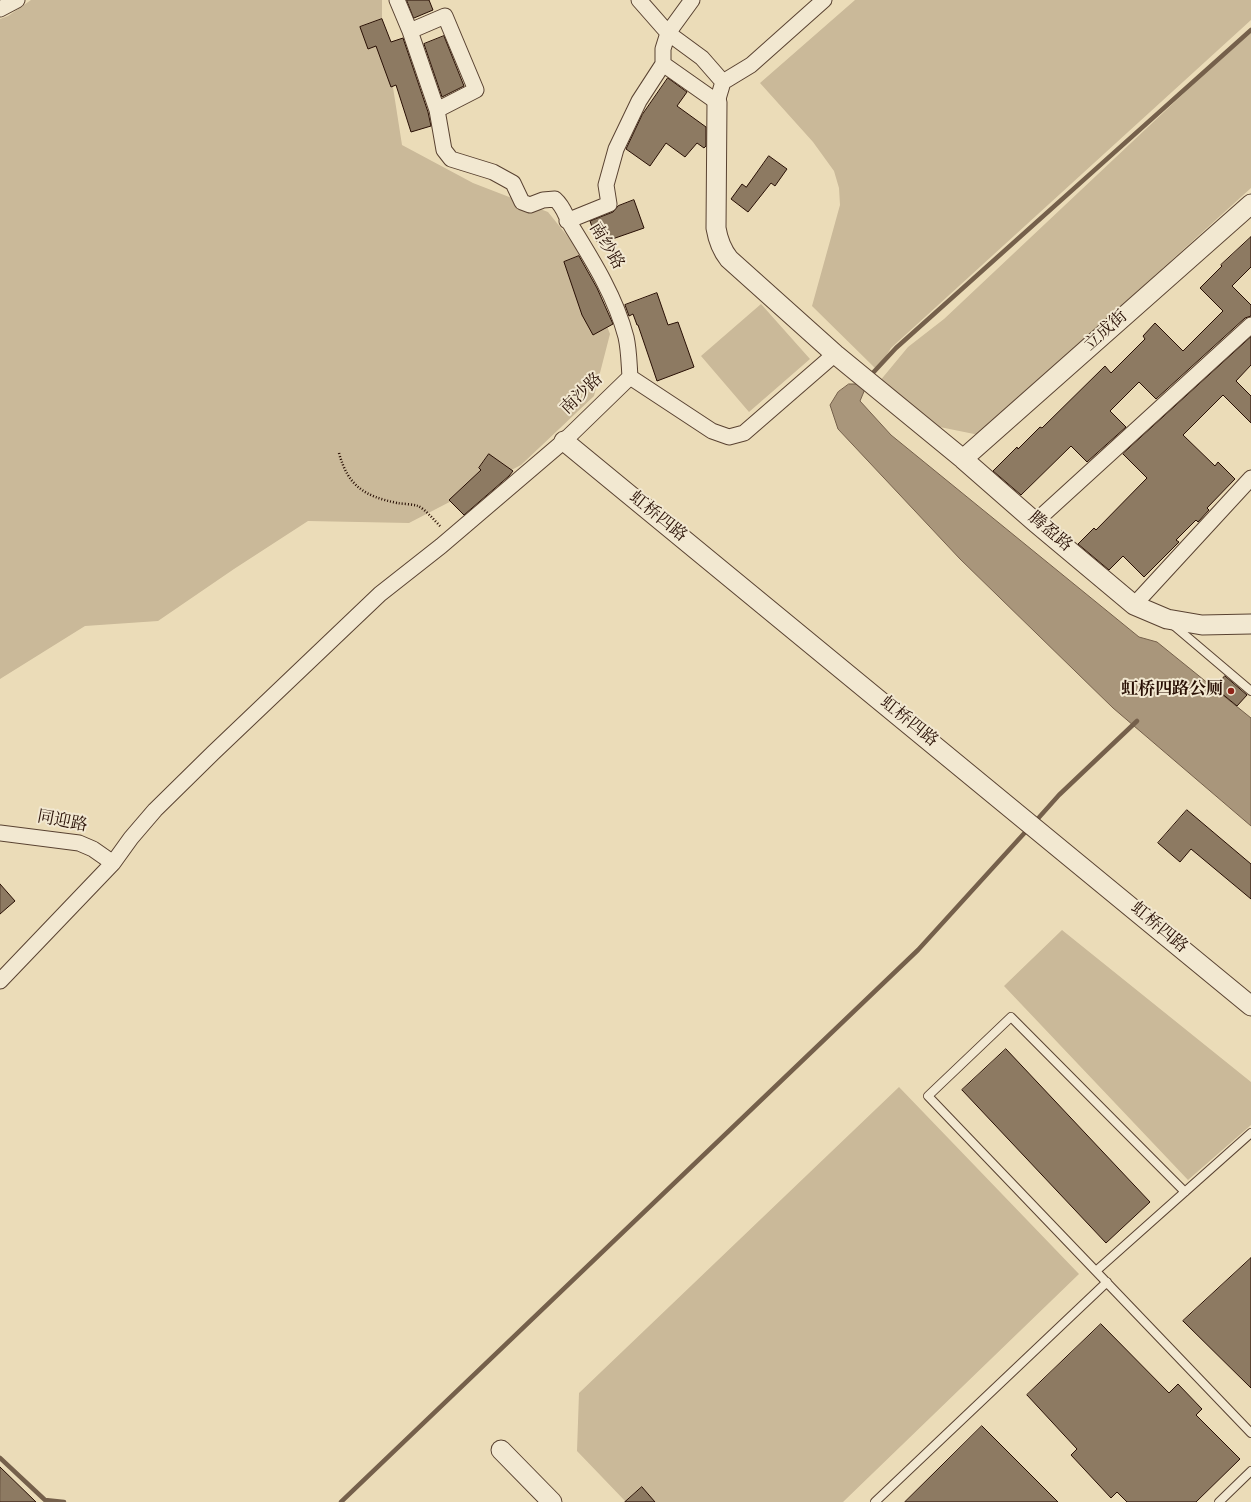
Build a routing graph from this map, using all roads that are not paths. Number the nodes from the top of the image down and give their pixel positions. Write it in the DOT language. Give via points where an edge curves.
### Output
graph roads {
  1 [pos="16,0"];
  2 [pos="398,0"];
  3 [pos="639,0"];
  4 [pos="692,0"];
  5 [pos="824,0"];
  6 [pos="0,9"];
  7 [pos="410,31"];
  8 [pos="668,33"];
  9 [pos="663,64"];
  10 [pos="723,82"];
  11 [pos="717,102"];
  12 [pos="437,110"];
  13 [pos="1251,204"];
  14 [pos="568,221"];
  15 [pos="1251,325"];
  16 [pos="835,354"];
  17 [pos="630,377"];
  18 [pos="564,441"];
  19 [pos="963,459"];
  20 [pos="1251,478"];
  21 [pos="1035,522"];
  22 [pos="1134,606"];
  23 [pos="1167,620"];
  24 [pos="1251,624"];
  25 [pos="1251,692"];
  26 [pos="0,833"];
  27 [pos="113,863"];
  28 [pos="0,981"];
  29 [pos="1251,1006"];
  30 [pos="1251,1133"];
  31 [pos="1185,1192"];
  32 [pos="1096,1271"];
  33 [pos="1107,1282"];
  34 [pos="1251,1433"];
  35 [pos="501,1450"];
  36 [pos="1251,1471"];
  37 [pos="552,1502"];
  38 [pos="875,1502"];
  39 [pos="1219,1502"];
  1 -- 6 [label="street"];
  2 -- 7 [label="street"];
  3 -- 8 [label="street"];
  4 -- 8 [label="street"];
  5 -- 10 [label="street" via="751,65"];
  7 -- 12 [label="street"];
  7 -- 12 [label="street" via="444,16 476,90"];
  8 -- 9 [label="street, 南纱路" via="663,49"];
  8 -- 10 [label="street" via="702,58"];
  9 -- 11 [label="street"];
  9 -- 14 [label="street, 南纱路" via="639,101 616,149 606,186 609,204"];
  10 -- 11 [label="street"];
  11 -- 16 [label="street, 腾盈路" via="716,228 720,245 730,259"];
  12 -- 14 [label="street" via="444,150 451,159 493,172 513,183 522,202 530,205 555,198 562,206"];
  13 -- 19 [label="street, 立成街"];
  14 -- 17 [label="street, 南纱路" via="610,293 626,338"];
  15 -- 21 [label="street"];
  16 -- 17 [label="street" via="744,433 729,437 712,431"];
  16 -- 19 [label="street, 腾盈路"];
  17 -- 18 [label="street, 南沙路"];
  18 -- 27 [label="street, 南沙路" via="380,594 154,810"];
  18 -- 29 [label="street, 虹桥四路"];
  19 -- 21 [label="street, 腾盈路"];
  20 -- 22 [label="street"];
  21 -- 22 [label="street, 腾盈路"];
  22 -- 23 [label="street, 腾盈路"];
  23 -- 24 [label="street, 腾盈路" via="1202,625"];
  23 -- 25 [label="lane"];
  26 -- 27 [label="street, 同迎路" via="79,843"];
  27 -- 28 [label="street, 南沙路"];
  30 -- 31 [label="lane"];
  31 -- 32 [label="lane"];
  31 -- 32 [label="lane" via="1011,1017 928,1096"];
  32 -- 33 [label="lane"];
  33 -- 34 [label="lane"];
  33 -- 38 [label="lane"];
  35 -- 37 [label="street"];
  36 -- 39 [label="lane"];
}
